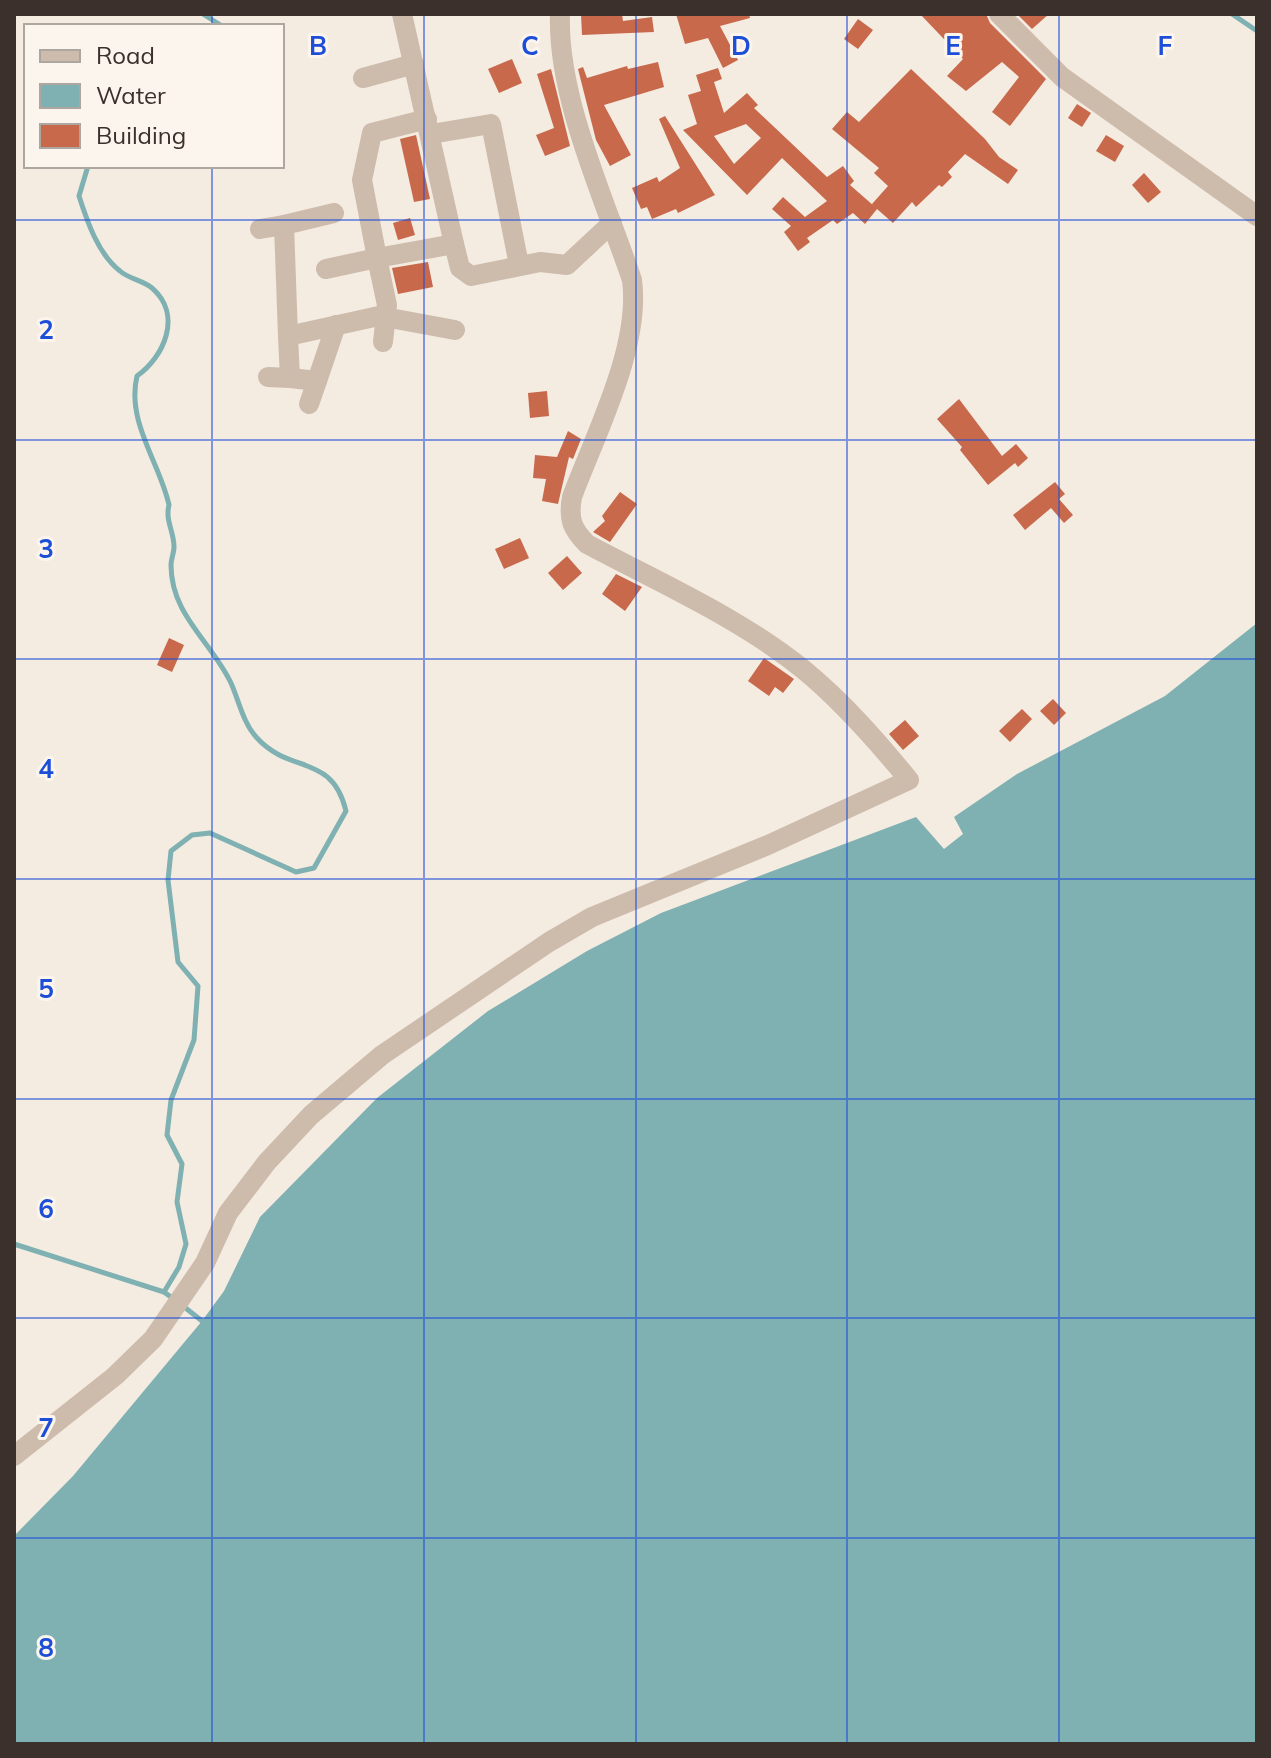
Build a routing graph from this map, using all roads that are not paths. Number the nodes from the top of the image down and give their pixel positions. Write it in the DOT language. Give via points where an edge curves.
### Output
graph roads {
  1 [pos="402,14"];
  2 [pos="560,14"];
  3 [pos="999,14"];
  4 [pos="414,64"];
  5 [pos="363,78"];
  6 [pos="429,126"];
  7 [pos="334,213"];
  8 [pos="1257,216"];
  9 [pos="612,223"];
  10 [pos="284,225"];
  11 [pos="260,229"];
  12 [pos="454,244"];
  13 [pos="377,258"];
  14 [pos="519,265"];
  15 [pos="326,269"];
  16 [pos="386,319"];
  17 [pos="336,325"];
  18 [pos="455,330"];
  19 [pos="288,336"];
  20 [pos="383,342"];
  21 [pos="268,377"];
  22 [pos="290,378"];
  23 [pos="317,381"];
  24 [pos="309,404"];
  25 [pos="14,1456"];
  1 -- 4 [label="street"];
  2 -- 9 [label="street" via="566,83"];
  3 -- 8 [label="street" via="1062,77"];
  4 -- 5 [label="street"];
  4 -- 6 [label="street"];
  6 -- 12 [label="street"];
  6 -- 13 [label="street" via="372,133 362,180"];
  6 -- 14 [label="street" via="491,124"];
  7 -- 10 [label="street"];
  9 -- 14 [label="street" via="567,265"];
  9 -- 25 [label="street" via="636,306 572,497 569,515 574,531 587,544 711,610 802,668 909,780 592,917 382,1055 311,1115 267,1162 228,1213 205,1263 153,1339"];
  10 -- 11 [label="street"];
  10 -- 19 [label="street"];
  12 -- 13 [label="street"];
  12 -- 14 [label="street" via="460,268 471,276"];
  13 -- 15 [label="street"];
  13 -- 16 [label="street"];
  16 -- 17 [label="street"];
  16 -- 18 [label="street"];
  16 -- 20 [label="street"];
  17 -- 19 [label="street"];
  17 -- 23 [label="street"];
  19 -- 22 [label="street"];
  21 -- 22 [label="street"];
  22 -- 23 [label="street"];
  23 -- 24 [label="street"];
}
